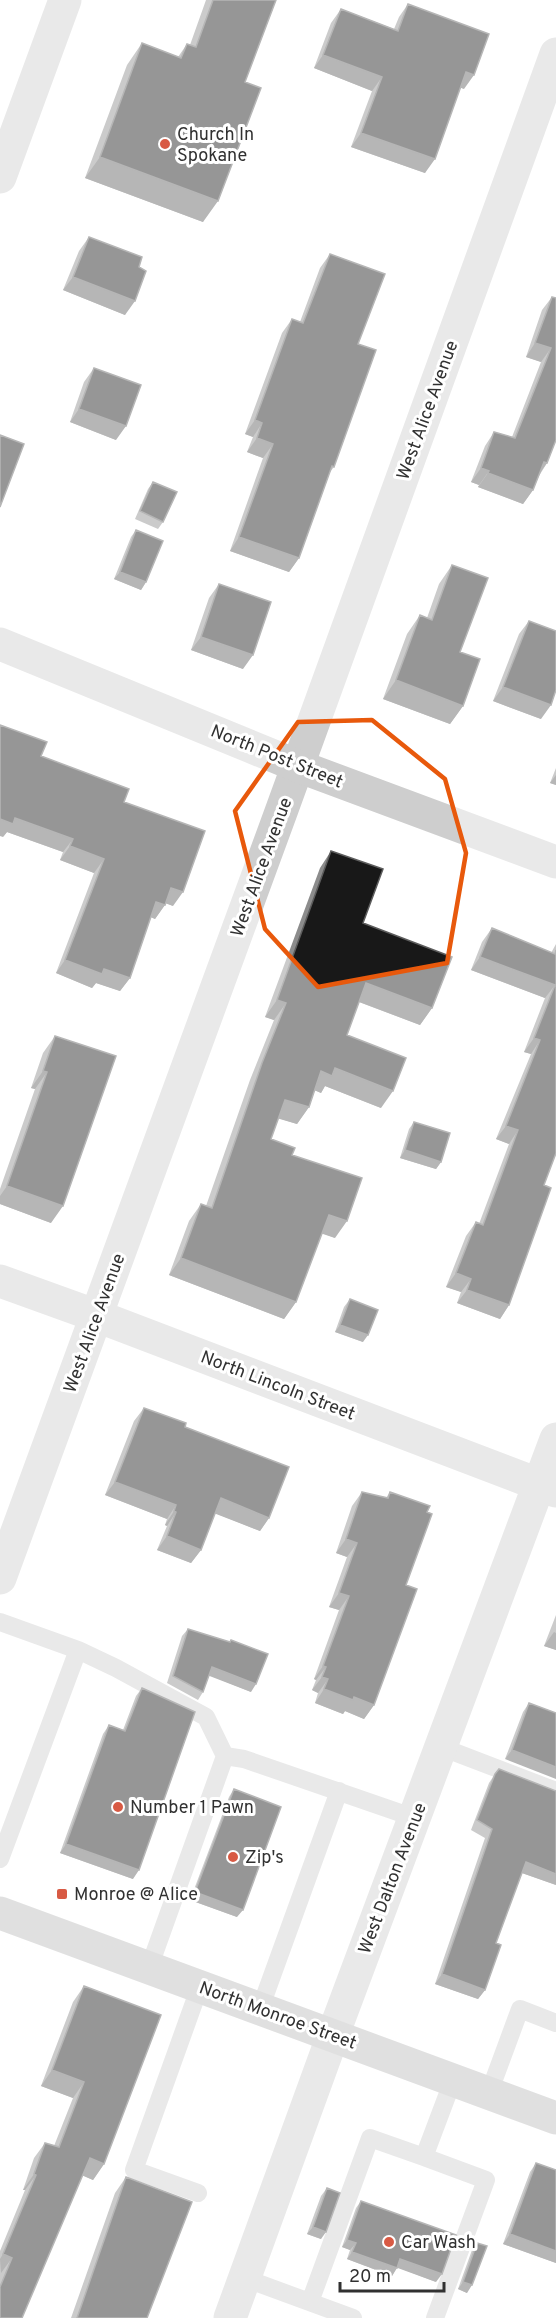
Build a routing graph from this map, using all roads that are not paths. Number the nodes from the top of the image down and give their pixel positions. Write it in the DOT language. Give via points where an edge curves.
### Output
graph roads {
  1 [pos="65,0"];
  2 [pos="556,54"];
  3 [pos="0,177"];
  4 [pos="0,644"];
  5 [pos="298,766"];
  6 [pos="556,862"];
  7 [pos="0,1281"];
  8 [pos="98,1316"];
  9 [pos="556,1439"];
  10 [pos="548,1488"];
  11 [pos="0,1578"];
  12 [pos="0,1622"];
  13 [pos="78,1650"];
  14 [pos="441,1747"];
  15 [pos="225,1756"];
  16 [pos="339,1791"];
  17 [pos="556,1791"];
  18 [pos="415,1818"];
  19 [pos="0,1859"];
  20 [pos="0,1913"];
  21 [pos="149,1968"];
  22 [pos="200,1986"];
  23 [pos="260,2009"];
  24 [pos="556,2023"];
  25 [pos="333,2035"];
  26 [pos="453,2080"];
  27 [pos="489,2093"];
  28 [pos="556,2118"];
  29 [pos="424,2157"];
  30 [pos="198,2193"];
  31 [pos="244,2278"];
  32 [pos="310,2302"];
  33 [pos="230,2318"];
  34 [pos="353,2318"];
  35 [pos="435,2318"];
  1 -- 3 [label="street"];
  2 -- 5 [label="street, West Alice Avenue"];
  4 -- 5 [label="street, North Post Street"];
  5 -- 6 [label="street, North Post Street"];
  5 -- 8 [label="street, West Alice Avenue"];
  7 -- 8 [label="street, North Lincoln Street"];
  8 -- 10 [label="street, North Lincoln Street"];
  8 -- 11 [label="street, West Alice Avenue"];
  9 -- 10 [label="street, West Dalton Avenue"];
  10 -- 14 [label="street, West Dalton Avenue"];
  12 -- 13 [label="lane"];
  13 -- 15 [label="lane" via="206,1717"];
  13 -- 19 [label="lane"];
  14 -- 17 [label="lane"];
  14 -- 18 [label="street, West Dalton Avenue"];
  15 -- 16 [label="lane"];
  15 -- 21 [label="lane"];
  16 -- 18 [label="lane"];
  16 -- 23 [label="lane"];
  18 -- 25 [label="street, West Dalton Avenue"];
  20 -- 21 [label="main road, North Monroe Street"];
  21 -- 22 [label="main road, North Monroe Street"];
  22 -- 23 [label="main road, North Monroe Street"];
  22 -- 30 [label="lane" via="134,2170"];
  23 -- 25 [label="main road, North Monroe Street"];
  24 -- 27 [label="lane" via="520,2009"];
  25 -- 26 [label="main road, North Monroe Street"];
  25 -- 31 [label="street, West Dalton Avenue"];
  26 -- 27 [label="main road, North Monroe Street"];
  26 -- 29 [label="lane"];
  27 -- 28 [label="main road, North Monroe Street"];
  29 -- 32 [label="lane" via="370,2138"];
  29 -- 35 [label="lane" via="486,2180"];
  31 -- 32 [label="lane"];
  31 -- 33 [label="street, West Dalton Avenue"];
  32 -- 34 [label="lane"];
}
